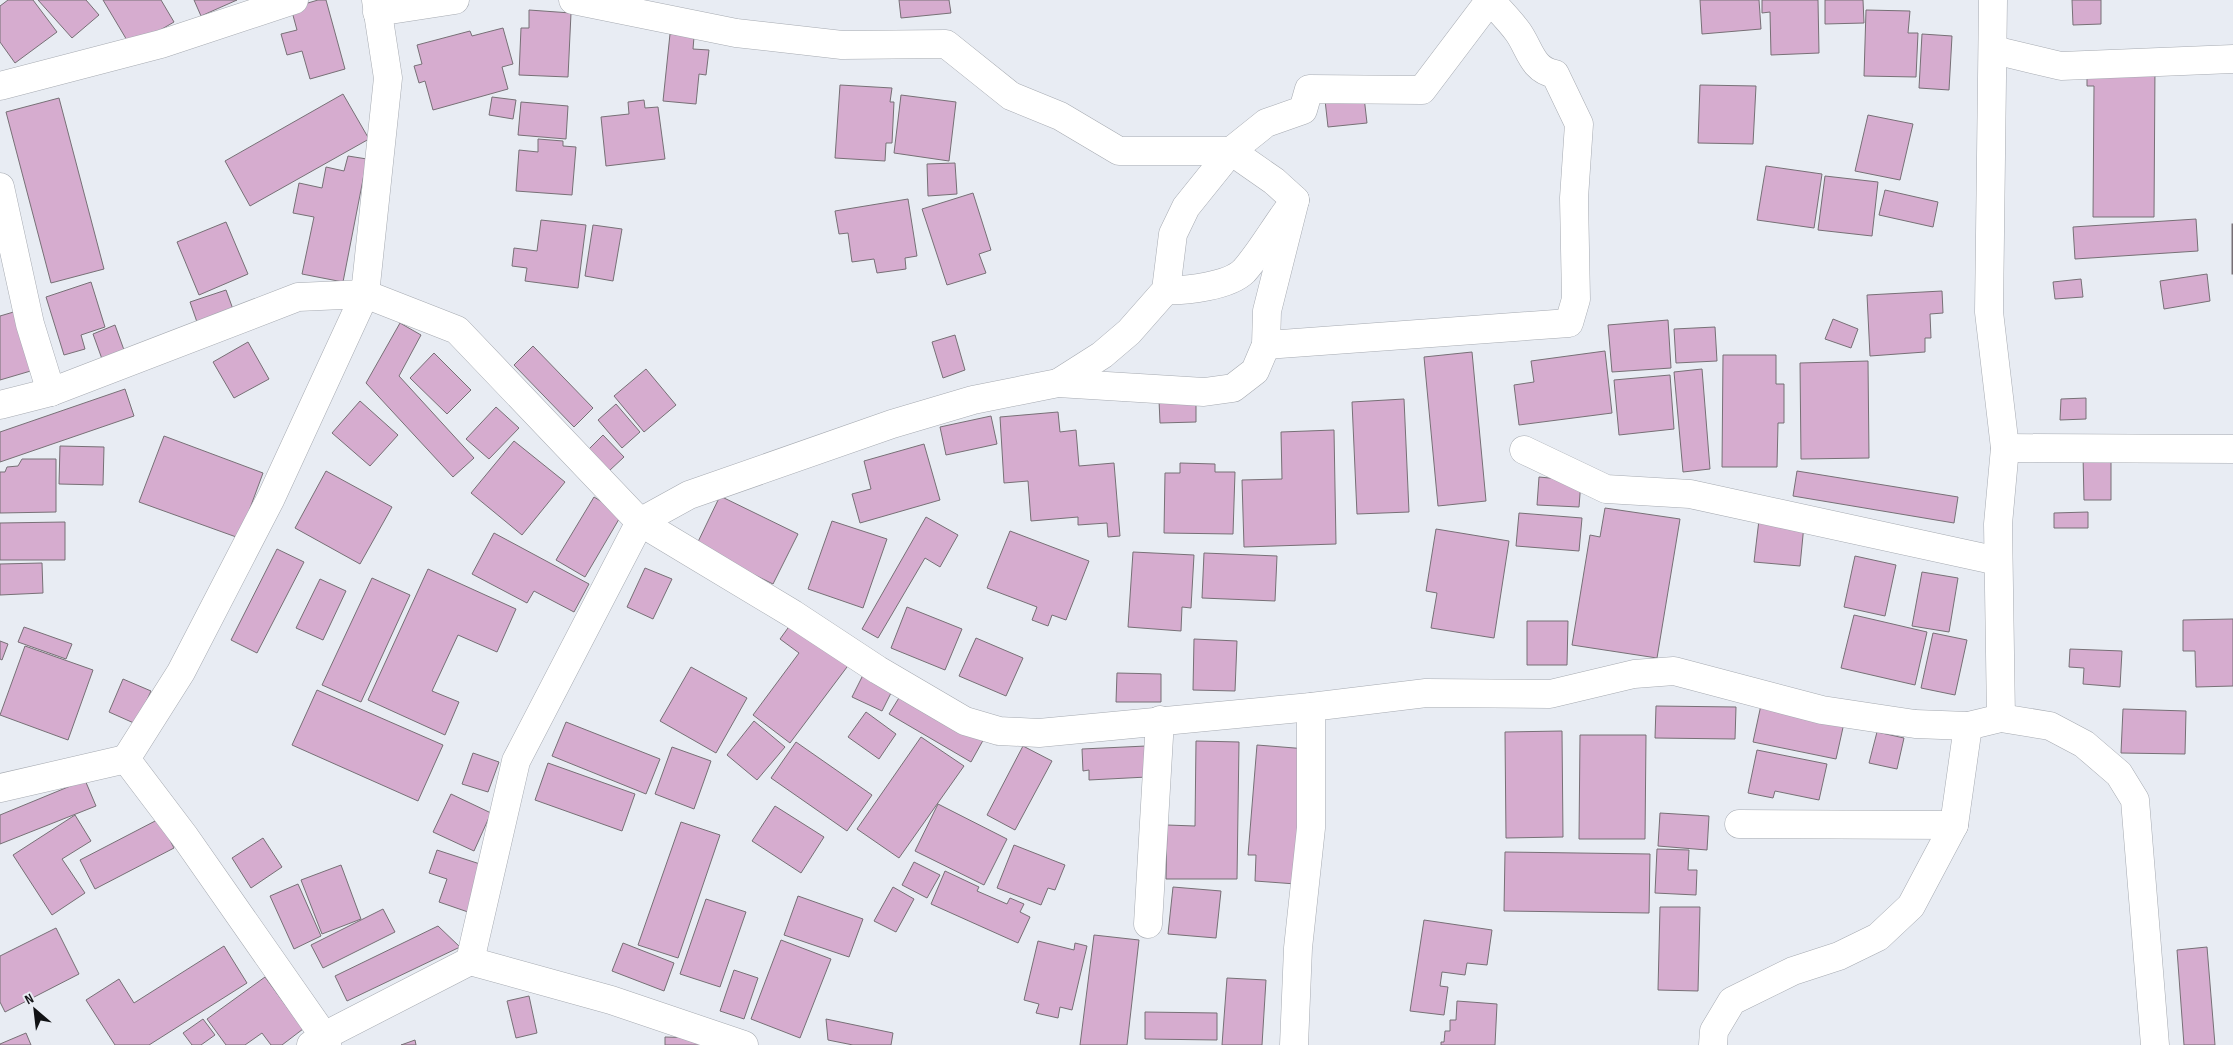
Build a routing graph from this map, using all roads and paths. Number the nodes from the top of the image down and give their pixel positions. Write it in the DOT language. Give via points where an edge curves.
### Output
graph roads {
  1 [pos="294,0"];
  2 [pos="455,0"];
  3 [pos="573,0"];
  4 [pos="1993,0"];
  5 [pos="377,6"];
  6 [pos="632,6"];
  7 [pos="1994,50"];
  8 [pos="2233,59"];
  9 [pos="0,86"];
  10 [pos="1231,152"];
  11 [pos="0,187"];
  12 [pos="1295,200"];
  13 [pos="1166,290"];
  14 [pos="365,294"];
  15 [pos="1266,345"];
  16 [pos="1058,383"];
  17 [pos="50,392"];
  18 [pos="0,405"];
  19 [pos="2005,448"];
  20 [pos="2233,449"];
  21 [pos="1524,450"];
  22 [pos="640,522"];
  23 [pos="1998,561"];
  24 [pos="1311,707"];
  25 [pos="2001,718"];
  26 [pos="1160,720"];
  27 [pos="1968,726"];
  28 [pos="126,759"];
  29 [pos="0,788"];
  30 [pos="1739,824"];
  31 [pos="1954,825"];
  32 [pos="1148,924"];
  33 [pos="470,961"];
  34 [pos="321,1042"];
  35 [pos="744,1045"];
  36 [pos="1294,1045"];
  37 [pos="1713,1045"];
  38 [pos="2155,1045"];
  1 -- 9 [label="street" via="161,44"];
  2 -- 5 [label="street"];
  3 -- 6 [label="street"];
  4 -- 7 [label="street"];
  5 -- 14 [label="street" via="388,78"];
  6 -- 10 [label="street" via="736,33 842,45 946,44 1011,96 1060,116 1119,151"];
  7 -- 8 [label="street" via="2061,66"];
  7 -- 19 [label="street" via="1989,312"];
  10 -- 12 [label="street" via="1274,181"];
  10 -- 13 [label="street" via="1186,207 1173,234"];
  10 -- 15 [label="street" via="1266,123 1303,110 1309,89 1422,90 1490,0 1520,34 1532,59 1546,72 1555,74 1579,124 1574,198 1576,299 1568,323"];
  11 -- 17 [label="street" via="30,324"];
  12 -- 13 [label="street" via="1242,272 1205,287 1186,291"];
  12 -- 15 [label="street" via="1267,311"];
  13 -- 16 [label="street" via="1129,332 1102,355"];
  14 -- 17 [label="street" via="298,297"];
  14 -- 22 [label="street" via="457,330"];
  14 -- 28 [label="street" via="271,498 181,672"];
  15 -- 16 [label="street" via="1255,371 1233,388 1204,392"];
  16 -- 22 [label="street" via="973,400 892,424 689,495"];
  17 -- 18 [label="street"];
  19 -- 20 [label="street"];
  19 -- 23 [label="street"];
  21 -- 23 [label="street" via="1606,489 1690,494"];
  22 -- 26 [label="street" via="965,721 999,731 1039,733"];
  22 -- 33 [label="street" via="516,761"];
  23 -- 25 [label="street"];
  24 -- 26 [label="street"];
  24 -- 27 [label="street" via="1426,693 1550,694 1634,674 1674,671 1822,710 1915,724"];
  24 -- 36 [label="street" via="1311,828 1298,948"];
  25 -- 27 [label="street"];
  25 -- 38 [label="street" via="2050,726 2084,744 2119,774 2135,800"];
  26 -- 32 [label="street"];
  27 -- 31 [label="street"];
  28 -- 29 [label="street"];
  28 -- 34 [label="street" via="185,837"];
  30 -- 31 [label="street"];
  31 -- 37 [label="street" via="1911,906 1878,937 1839,956 1793,971 1732,1001 1714,1031"];
  33 -- 34 [label="street"];
  33 -- 35 [label="street" via="611,1000"];
}
